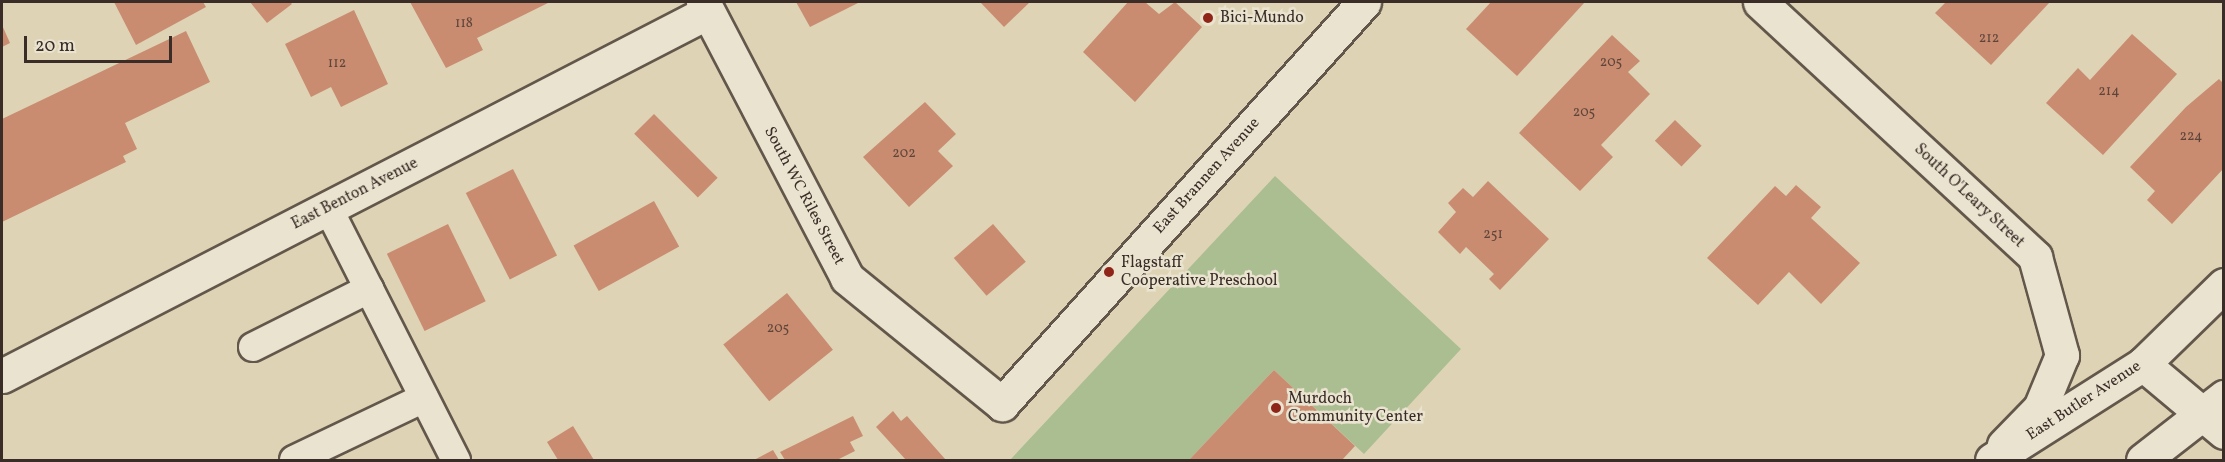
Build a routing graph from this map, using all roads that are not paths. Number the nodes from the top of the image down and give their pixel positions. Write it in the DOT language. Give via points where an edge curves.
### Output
graph roads {
  1 [pos="1365,2"];
  2 [pos="1760,2"];
  3 [pos="706,7"];
  4 [pos="328,208"];
  5 [pos="2223,285"];
  6 [pos="369,289"];
  7 [pos="253,347"];
  8 [pos="2143,364"];
  9 [pos="2,376"];
  10 [pos="424,398"];
  11 [pos="1002,404"];
  12 [pos="2217,415"];
  13 [pos="294,460"];
  14 [pos="456,460"];
  15 [pos="1991,460"];
  16 [pos="2143,460"];
  1 -- 11 [label="street, East Brannen Avenue"];
  2 -- 15 [label="street, South O'Leary Street" via="2035,257 2062,355 2040,408"];
  3 -- 4 [label="street, East Benton Avenue"];
  3 -- 11 [label="street, South WC Riles Street" via="847,278"];
  4 -- 6 [label="lane"];
  4 -- 9 [label="street, East Benton Avenue"];
  5 -- 8 [label="street, East Butler Avenue"];
  6 -- 7 [label="lane"];
  6 -- 10 [label="lane"];
  8 -- 12 [label="street"];
  8 -- 15 [label="street, East Butler Avenue"];
  10 -- 13 [label="lane"];
  10 -- 14 [label="lane"];
  12 -- 16 [label="street"];
}
